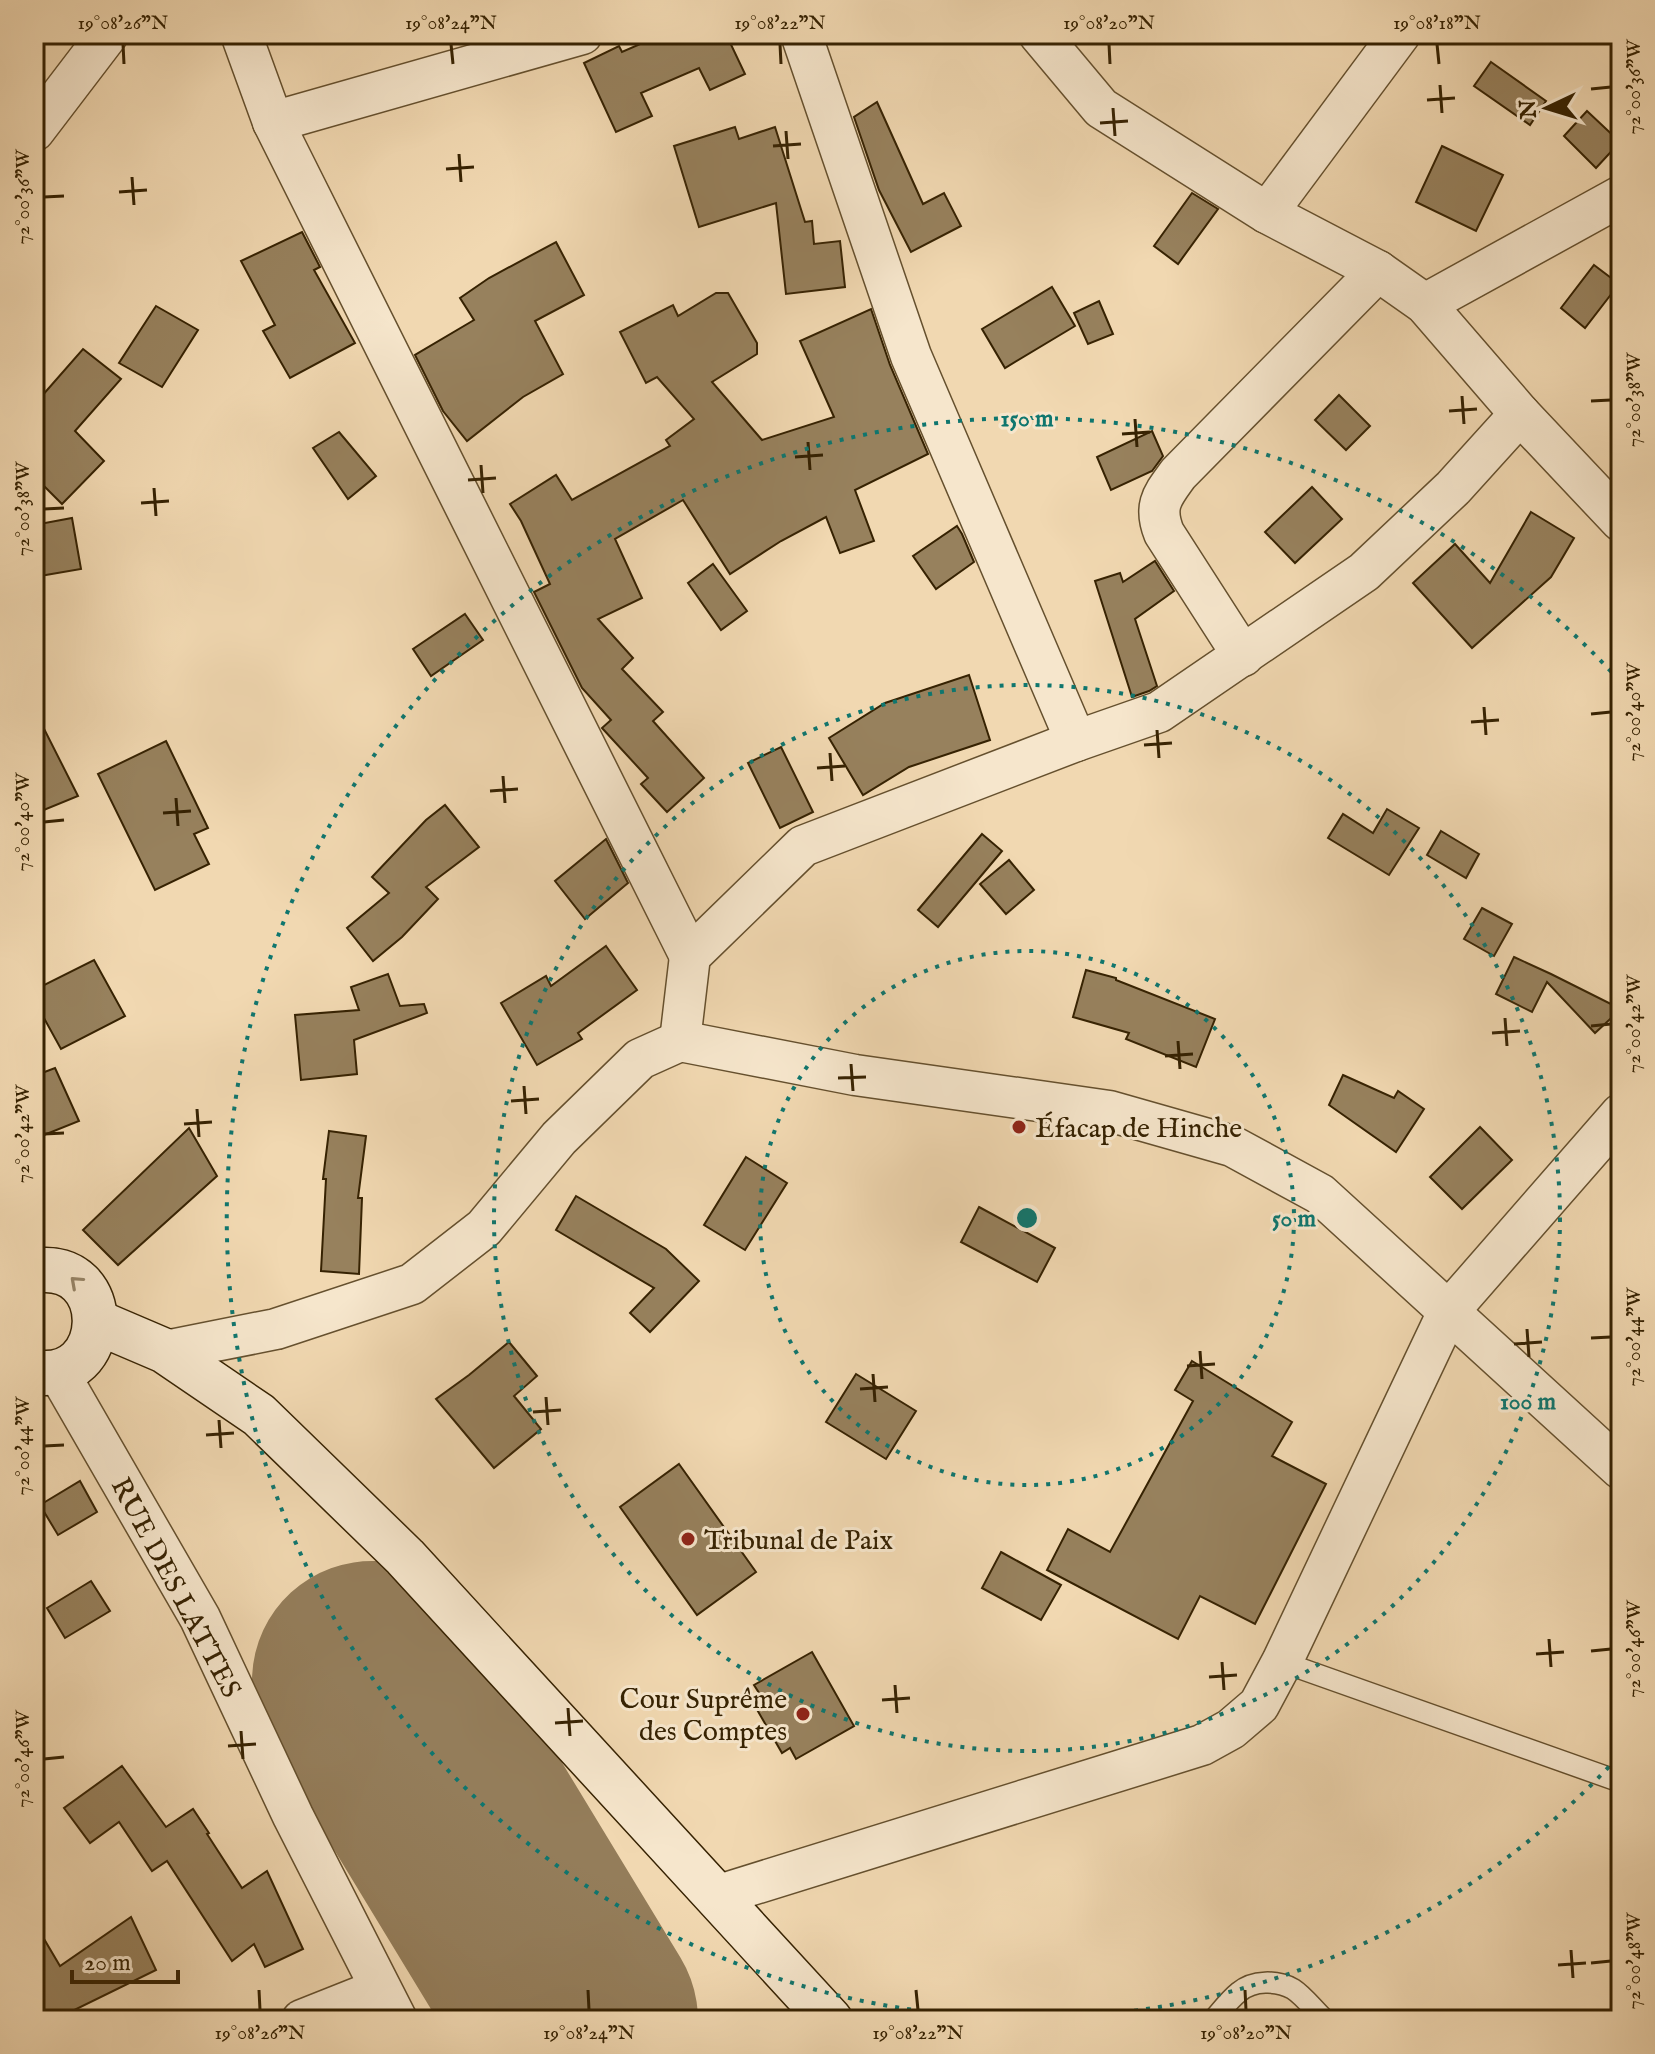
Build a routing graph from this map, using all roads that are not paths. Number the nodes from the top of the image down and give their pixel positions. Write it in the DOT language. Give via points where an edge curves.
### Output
graph roads {
  1 [pos="108,34"];
  2 [pos="241,34"];
  3 [pos="582,34"];
  4 [pos="801,34"];
  5 [pos="1039,34"];
  6 [pos="1400,34"];
  7 [pos="273,122"];
  8 [pos="34,131"];
  9 [pos="1621,196"];
  10 [pos="1267,213"];
  11 [pos="1378,271"];
  12 [pos="1425,304"];
  13 [pos="1520,414"];
  14 [pos="1621,521"];
  15 [pos="1243,656"];
  16 [pos="1076,741"];
  17 [pos="690,956"];
  18 [pos="680,1041"];
  19 [pos="1621,1114"];
  20 [pos="34,1271"];
  21 [pos="1448,1312"];
  22 [pos="97,1322"];
  23 [pos="165,1351"];
  24 [pos="46,1372"];
  25 [pos="1621,1469"];
  26 [pos="1282,1662"];
  27 [pos="1621,1782"];
  28 [pos="716,1896"];
  29 [pos="389,2004"];
  30 [pos="302,2020"];
  31 [pos="830,2020"];
  32 [pos="1213,2020"];
  33 [pos="1325,2020"];
  1 -- 8 [label="street"];
  2 -- 7 [label="street"];
  3 -- 7 [label="street"];
  4 -- 16 [label="street" via="911,356"];
  5 -- 10 [label="street" via="1101,108"];
  6 -- 10 [label="street"];
  7 -- 17 [label="street"];
  9 -- 12 [label="street"];
  10 -- 11 [label="street"];
  11 -- 12 [label="street"];
  11 -- 15 [label="street" via="1163,494 1158,519 1164,533"];
  12 -- 13 [label="street"];
  13 -- 14 [label="street"];
  13 -- 15 [label="street" via="1453,488 1364,572"];
  15 -- 16 [label="street" via="1159,712"];
  16 -- 17 [label="street" via="803,846"];
  17 -- 18 [label="street"];
  18 -- 21 [label="street" via="855,1075 1109,1111 1232,1146 1320,1194"];
  18 -- 23 [label="street" via="640,1059 559,1138 484,1228 412,1284 276,1329"];
  19 -- 21 [label="street"];
  22 -- 20 [label="main road, one-way" via="82,1285 66,1273"];
  21 -- 25 [label="street"];
  21 -- 26 [label="street"];
  22 -- 23 [label="main road"];
  22 -- 24 [label="main road" via="86,1353 74,1365"];
  23 -- 28 [label="main road" via="259,1415 405,1557"];
  24 -- 29 [label="street, RUE DES LATTES" via="200,1618"];
  26 -- 27 [label="lane"];
  26 -- 28 [label="street" via="1259,1705 1202,1745"];
  28 -- 31 [label="main road"];
  29 -- 30 [label="street"];
  32 -- 33 [label="lane" via="1240,1991 1263,1983 1293,1990"];
}
